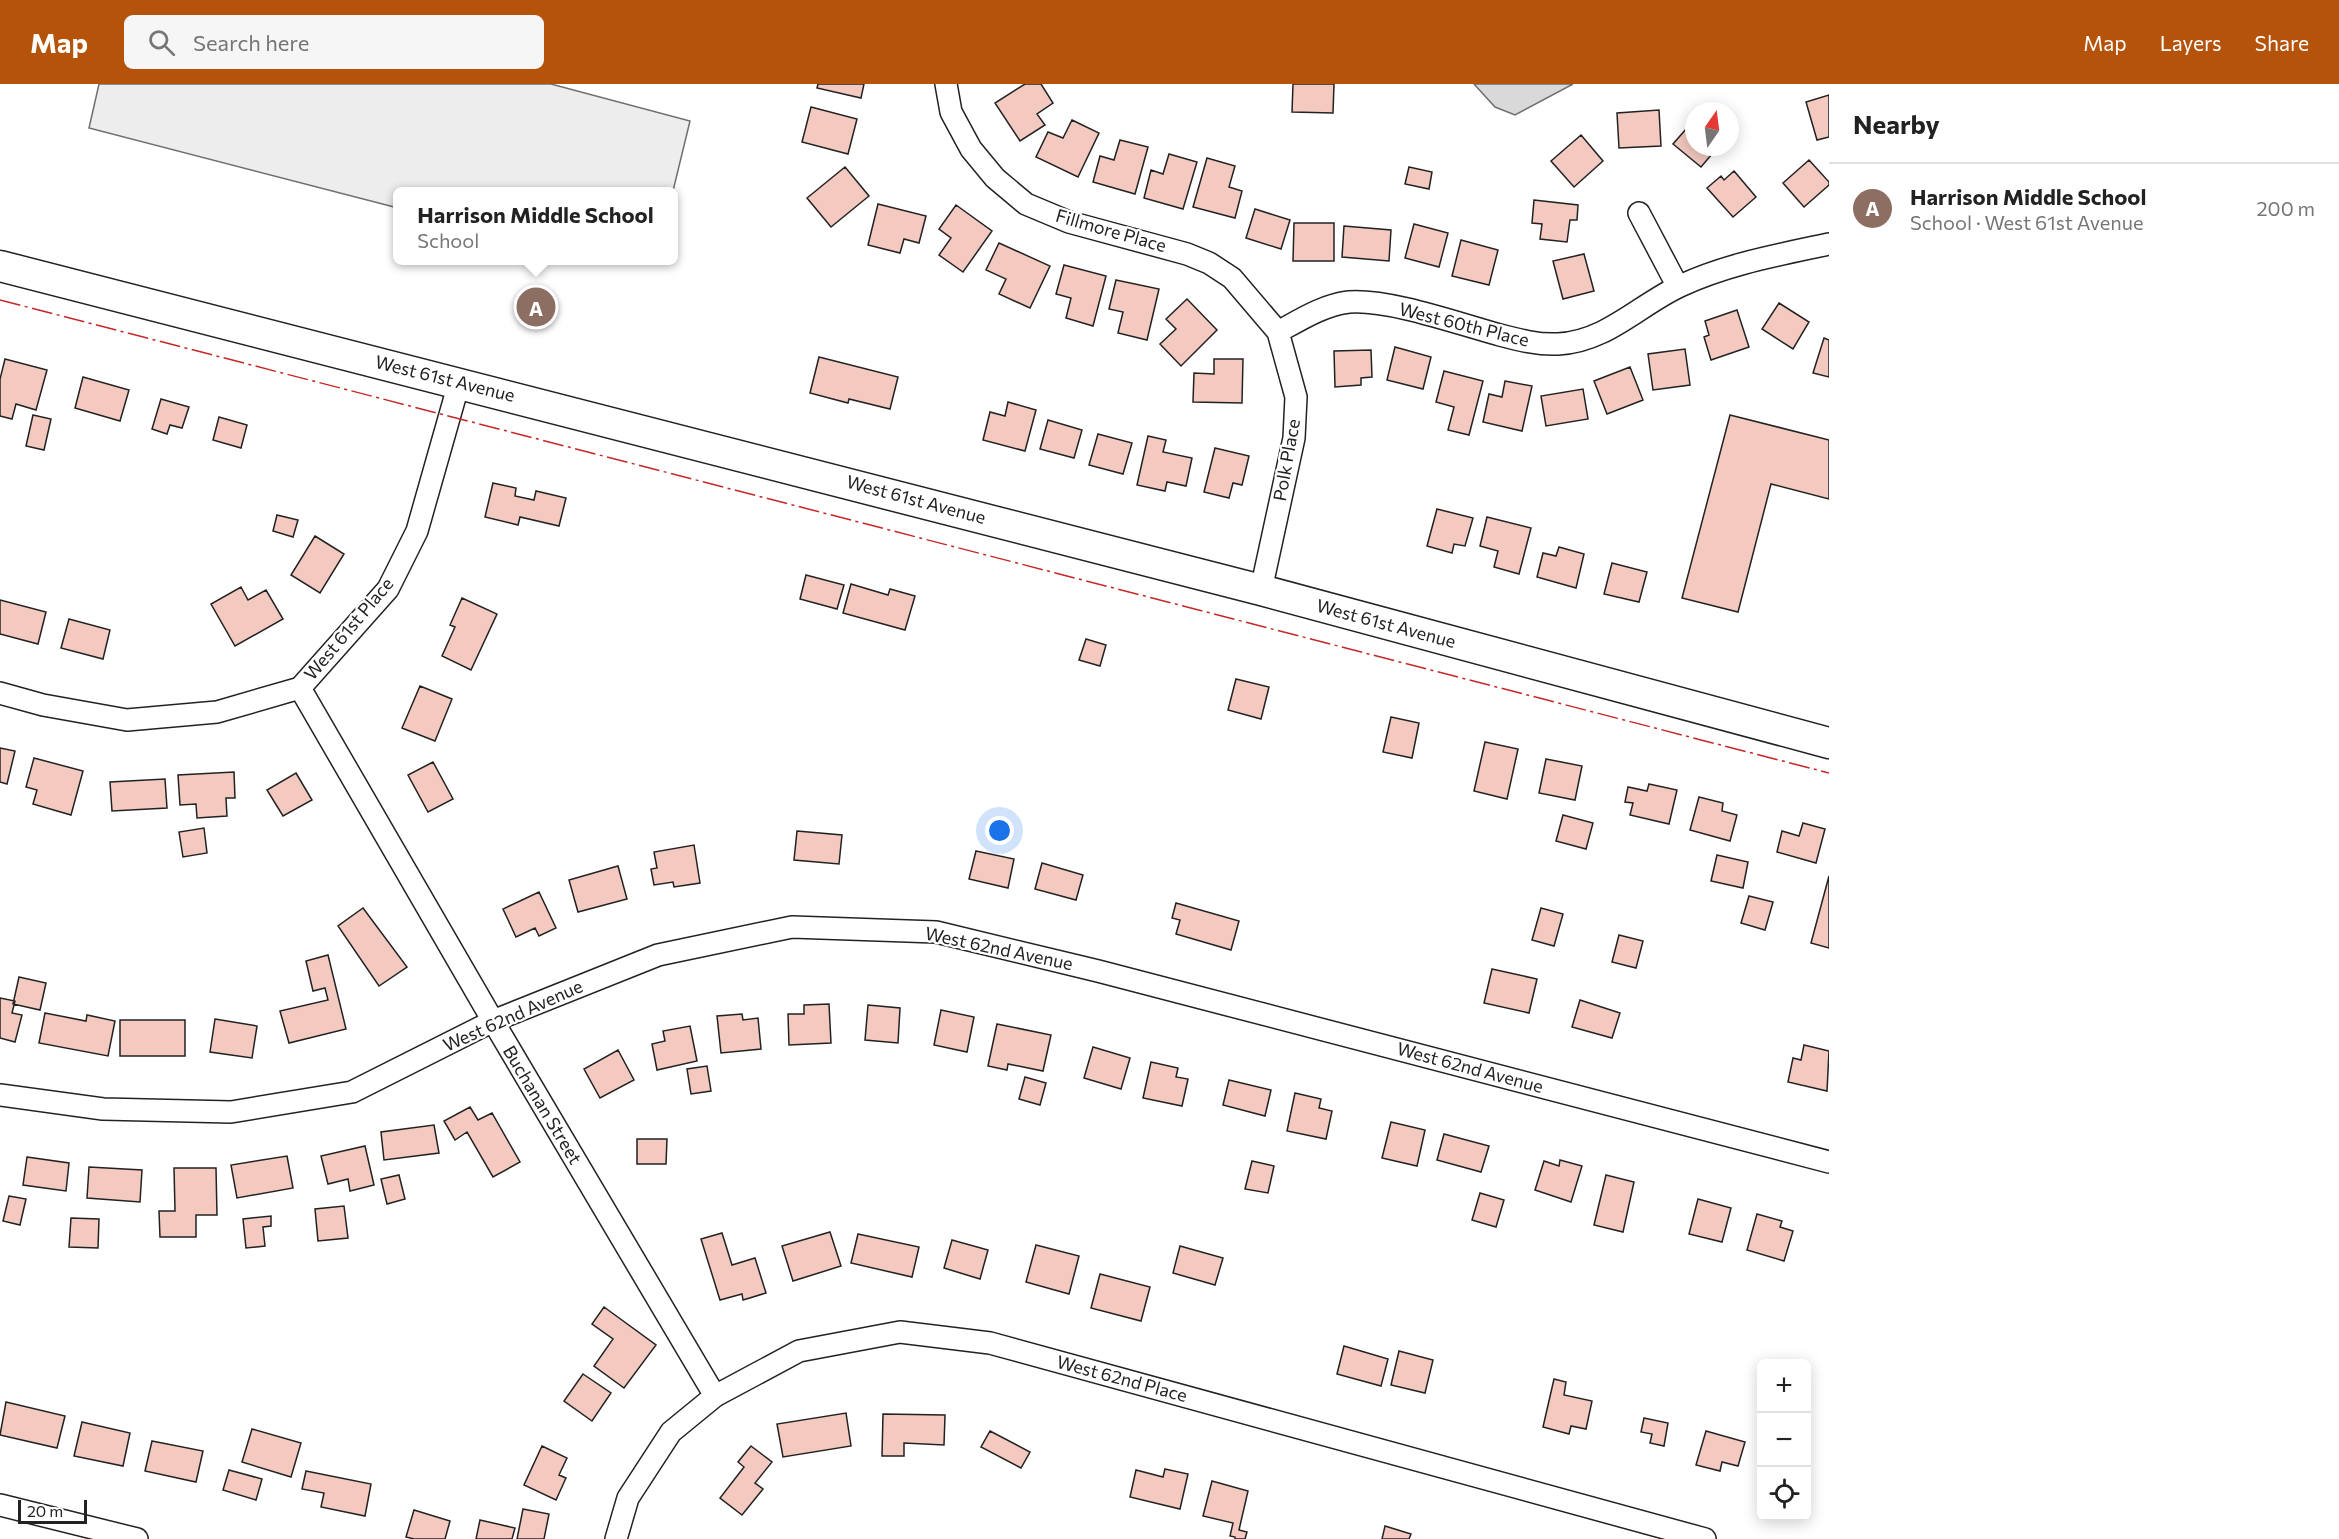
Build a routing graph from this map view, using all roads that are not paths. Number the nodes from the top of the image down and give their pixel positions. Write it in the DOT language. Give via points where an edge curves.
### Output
graph roads {
  1 [pos="946,84"];
  2 [pos="1639,213"];
  3 [pos="1829,244"];
  4 [pos="0,266"];
  5 [pos="1678,287"];
  6 [pos="1278,332"];
  7 [pos="459,383"];
  8 [pos="1261,590"];
  9 [pos="300,688"];
  10 [pos="0,693"];
  11 [pos="1829,743"];
  12 [pos="493,1021"];
  13 [pos="0,1095"];
  14 [pos="1829,1162"];
  15 [pos="715,1396"];
  16 [pos="0,1505"];
  17 [pos="137,1539"];
  18 [pos="616,1539"];
  19 [pos="1705,1539"];
  1 -- 6 [label="street, Fillmore Place" via="951,112 971,149 995,178 1026,204 1069,222 1209,263 1232,278"];
  2 -- 5 [label="street"];
  3 -- 5 [label="street, West 60th Place" via="1762,258"];
  4 -- 7 [label="main road, West 61st Avenue"];
  5 -- 6 [label="street, West 60th Place" via="1606,331 1583,341 1558,344 1532,343 1374,303 1348,302 1324,308"];
  6 -- 8 [label="street, Polk Place" via="1296,397 1294,438"];
  7 -- 8 [label="main road, West 61st Avenue"];
  7 -- 9 [label="street, West 61st Place" via="417,531 388,589"];
  8 -- 11 [label="main road, West 61st Avenue"];
  9 -- 10 [label="street, West 61st Place" via="217,712 127,720"];
  9 -- 12 [label="street, Buchanan Street"];
  12 -- 13 [label="street, West 62nd Avenue" via="352,1092 231,1113 103,1109"];
  12 -- 14 [label="street, West 62nd Avenue" via="658,955 792,927 936,932"];
  12 -- 15 [label="street, Buchanan Street"];
  15 -- 18 [label="street, West 62nd Place" via="671,1432 628,1498"];
  15 -- 19 [label="street, West 62nd Place" via="799,1351 900,1332 990,1343"];
  16 -- 17 [label="street"];
}
